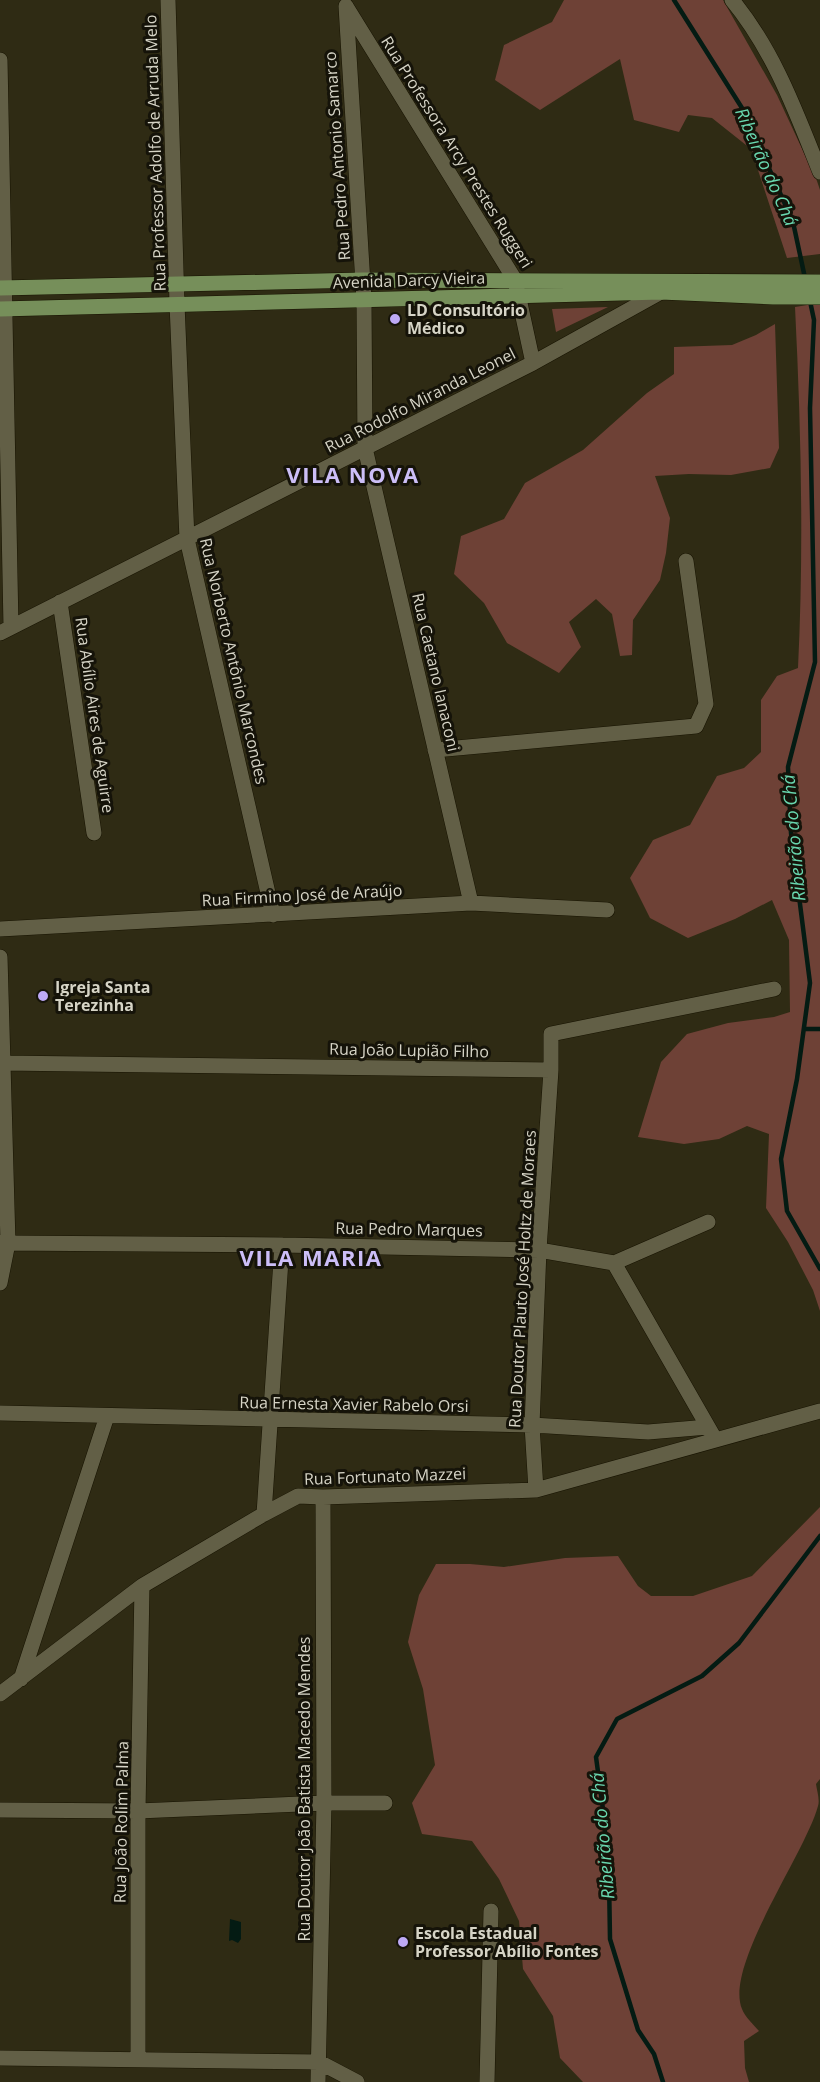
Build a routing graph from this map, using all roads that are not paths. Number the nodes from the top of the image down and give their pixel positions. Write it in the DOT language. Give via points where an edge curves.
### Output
graph roads {
  1 [pos="168,0"];
  2 [pos="732,0"];
  3 [pos="344,3"];
  4 [pos="0,60"];
  5 [pos="820,172"];
  6 [pos="363,280"];
  7 [pos="820,282"];
  8 [pos="177,284"];
  9 [pos="517,287"];
  10 [pos="2,288"];
  11 [pos="772,290"];
  12 [pos="661,292"];
  13 [pos="820,297"];
  14 [pos="364,300"];
  15 [pos="177,304"];
  16 [pos="2,309"];
  17 [pos="533,363"];
  18 [pos="365,448"];
  19 [pos="187,539"];
  20 [pos="686,561"];
  21 [pos="60,602"];
  22 [pos="5,630"];
  23 [pos="435,750"];
  24 [pos="94,833"];
  25 [pos="471,903"];
  26 [pos="607,910"];
  27 [pos="273,915"];
  28 [pos="0,929"];
  29 [pos="0,957"];
  30 [pos="774,989"];
  31 [pos="3,1063"];
  32 [pos="551,1070"];
  33 [pos="708,1222"];
  34 [pos="4,1243"];
  35 [pos="282,1245"];
  36 [pos="538,1250"];
  37 [pos="614,1263"];
  38 [pos="0,1283"];
  39 [pos="820,1411"];
  40 [pos="0,1413"];
  41 [pos="107,1416"];
  42 [pos="271,1420"];
  43 [pos="532,1425"];
  44 [pos="711,1433"];
  45 [pos="536,1490"];
  46 [pos="323,1497"];
  47 [pos="264,1514"];
  48 [pos="142,1586"];
  49 [pos="21,1679"];
  50 [pos="0,1694"];
  51 [pos="324,1803"];
  52 [pos="386,1803"];
  53 [pos="0,1810"];
  54 [pos="138,1811"];
  55 [pos="491,1911"];
  56 [pos="0,2058"];
  57 [pos="138,2060"];
  58 [pos="319,2062"];
  59 [pos="318,2082"];
  60 [pos="357,2082"];
  61 [pos="486,2082"];
  1 -- 8 [label="street, Rua Professor Adolfo de Arruda Melo"];
  2 -- 5 [label="street" via="775,64"];
  3 -- 6 [label="street, Rua Pedro Antonio Samarco"];
  3 -- 9 [label="street, Rua Professora Arcy Prestes Ruggeri"];
  4 -- 10 [label="street"];
  6 -- 8 [label="main road, Avenida Darcy Vieira"];
  6 -- 9 [label="main road, Avenida Darcy Vieira"];
  6 -- 14 [label="street, Rua Pedro Antonio Samarco"];
  7 -- 11 [label="main road, Avenida Darcy Vieira"];
  8 -- 10 [label="main road, Avenida Darcy Vieira"];
  8 -- 15 [label="street, Rua Professor Adolfo de Arruda Melo"];
  9 -- 11 [label="main road, Avenida Darcy Vieira"];
  9 -- 12 [label="main road, Avenida Darcy Vieira"];
  9 -- 14 [label="main road, Avenida Darcy Vieira"];
  9 -- 17 [label="street, Rua Professora Arcy Prestes Ruggeri"];
  10 -- 16 [label="street"];
  11 -- 12 [label="main road, Avenida Darcy Vieira"];
  11 -- 13 [label="main road, Avenida Darcy Vieira"];
  12 -- 17 [label="street, Rua Rodolfo Miranda Leonel"];
  14 -- 15 [label="main road, Avenida Darcy Vieira"];
  14 -- 18 [label="street, Rua Pedro Antonio Samarco"];
  15 -- 16 [label="main road, Avenida Darcy Vieira"];
  15 -- 19 [label="street, Rua Norberto Antônio Marcondes"];
  16 -- 22 [label="street"];
  17 -- 18 [label="street, Rua Rodolfo Miranda Leonel"];
  18 -- 19 [label="street, Rua Rodolfo Miranda Leonel"];
  18 -- 23 [label="street, Rua Caetano Ianaconi"];
  19 -- 21 [label="street, Rua Rodolfo Miranda Leonel"];
  19 -- 27 [label="street, Rua Norberto Antônio Marcondes"];
  20 -- 23 [label="street" via="705,704 696,726"];
  21 -- 22 [label="street, Rua Rodolfo Miranda Leonel"];
  21 -- 24 [label="street, Rua Abílio Aires de Aguirre"];
  23 -- 25 [label="street, Rua Caetano Ianaconi"];
  25 -- 26 [label="street, Rua Firmino José de Araújo"];
  25 -- 27 [label="street, Rua Firmino José de Araújo"];
  27 -- 28 [label="street, Rua Firmino José de Araújo"];
  29 -- 31 [label="street"];
  30 -- 32 [label="street" via="551,1034"];
  31 -- 32 [label="street, Rua João Lupião Filho"];
  31 -- 34 [label="street"];
  32 -- 36 [label="street, Rua Doutor Plauto José Holtz de Moraes"];
  33 -- 37 [label="street"];
  34 -- 35 [label="street, Rua Pedro Marques"];
  34 -- 38 [label="street"];
  35 -- 36 [label="street, Rua Pedro Marques"];
  35 -- 42 [label="street"];
  36 -- 37 [label="street, Rua Pedro Marques"];
  36 -- 43 [label="street, Rua Doutor Plauto José Holtz de Moraes"];
  37 -- 44 [label="street"];
  39 -- 44 [label="street, Rua Fortunato Mazzei"];
  40 -- 41 [label="street, Rua Ernesta Xavier Rabelo Orsi"];
  41 -- 42 [label="street, Rua Ernesta Xavier Rabelo Orsi"];
  41 -- 49 [label="street"];
  42 -- 43 [label="street, Rua Ernesta Xavier Rabelo Orsi"];
  42 -- 47 [label="street"];
  43 -- 44 [label="street, Rua Ernesta Xavier Rabelo Orsi"];
  43 -- 45 [label="street, Rua Doutor Plauto José Holtz de Moraes"];
  44 -- 45 [label="street, Rua Fortunato Mazzei"];
  45 -- 46 [label="street, Rua Fortunato Mazzei"];
  46 -- 47 [label="street, Rua Fortunato Mazzei" via="298,1496"];
  46 -- 51 [label="street, Rua Doutor João Batista Macedo Mendes"];
  47 -- 48 [label="street, Rua Fortunato Mazzei"];
  48 -- 49 [label="street, Rua Fortunato Mazzei"];
  48 -- 54 [label="street, Rua João Rolim Palma"];
  49 -- 50 [label="street, Rua Fortunato Mazzei"];
  51 -- 52 [label="street"];
  51 -- 54 [label="street"];
  51 -- 58 [label="street, Rua Doutor João Batista Macedo Mendes"];
  53 -- 54 [label="street"];
  54 -- 57 [label="street, Rua João Rolim Palma"];
  55 -- 61 [label="street"];
  56 -- 57 [label="street"];
  57 -- 58 [label="street"];
  58 -- 59 [label="street, Rua Doutor João Batista Macedo Mendes"];
  58 -- 60 [label="street"];
}
